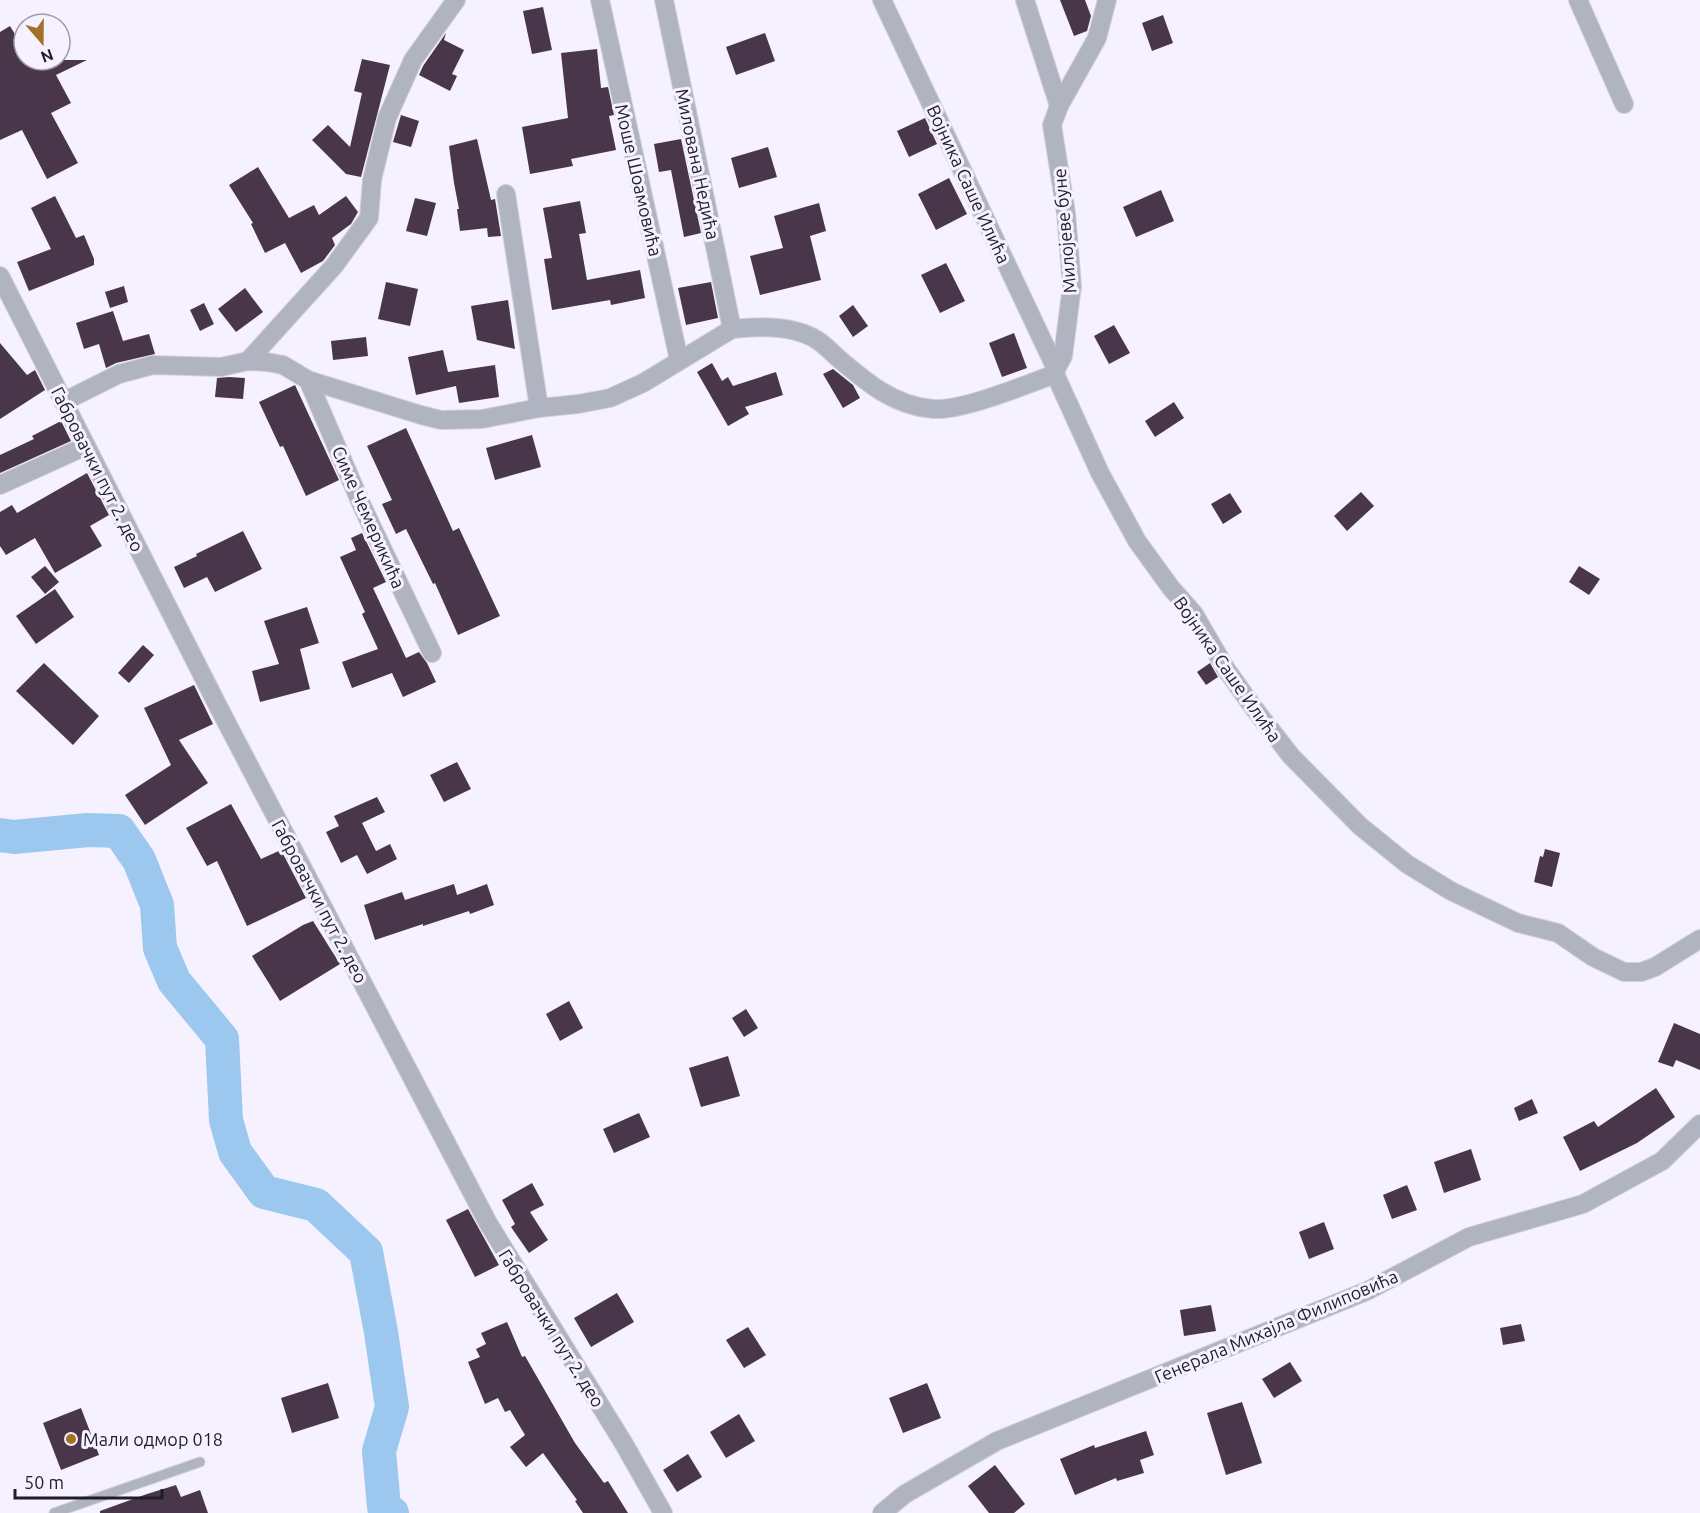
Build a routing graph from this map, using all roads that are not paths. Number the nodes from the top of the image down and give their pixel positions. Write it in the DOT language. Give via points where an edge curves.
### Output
graph roads {
  1 [pos="456,0"];
  2 [pos="600,0"];
  3 [pos="664,0"];
  4 [pos="882,0"];
  5 [pos="1025,0"];
  6 [pos="1107,0"];
  7 [pos="1578,0"];
  8 [pos="1624,104"];
  9 [pos="1059,106"];
  10 [pos="506,194"];
  11 [pos="0,276"];
  12 [pos="732,329"];
  13 [pos="248,360"];
  14 [pos="679,360"];
  15 [pos="1058,366"];
  16 [pos="308,380"];
  17 [pos="63,402"];
  18 [pos="539,408"];
  19 [pos="86,446"];
  20 [pos="0,485"];
  21 [pos="432,653"];
  22 [pos="1700,939"];
  23 [pos="1700,1124"];
  24 [pos="200,1462"];
  25 [pos="54,1513"];
  26 [pos="663,1513"];
  27 [pos="882,1513"];
  1 -- 13 [label="street" via="413,60 387,118 372,180 369,218 334,266"];
  2 -- 14 [label="street, Моше Шоамовића"];
  3 -- 12 [label="street, Милована Недића"];
  4 -- 15 [label="street, Војника Саше Илића"];
  5 -- 9 [label="street, Милојеве буне"];
  6 -- 9 [label="street, Милојеве буне" via="1097,38"];
  7 -- 8 [label="street"];
  9 -- 15 [label="street, Милојеве буне" via="1052,124 1072,286"];
  10 -- 18 [label="street"];
  11 -- 17 [label="street, Габровачки пут 2. део"];
  12 -- 14 [label="street"];
  12 -- 15 [label="street" via="767,327 817,340 877,390 917,407 954,407"];
  13 -- 16 [label="street" via="283,365"];
  13 -- 17 [label="street" via="221,366 153,365 119,374"];
  14 -- 18 [label="street" via="610,398"];
  15 -- 22 [label="street, Војника Саше Илића" via="1100,473 1137,541 1194,614 1226,669 1284,748 1360,826 1407,864 1451,891 1518,923 1558,933 1624,972 1655,967"];
  16 -- 18 [label="street" via="441,420 482,419"];
  16 -- 21 [label="street, Симе Чемерикића"];
  17 -- 19 [label="street, Габровачки пут 2. део"];
  19 -- 20 [label="street"];
  19 -- 26 [label="street, Габровачки пут 2. део" via="488,1223"];
  23 -- 27 [label="street, Генерала Михајла Филиповића" via="1662,1161 1583,1204 1470,1237 1366,1291 997,1441 904,1494"];
  24 -- 25 [label="lane"];
}
